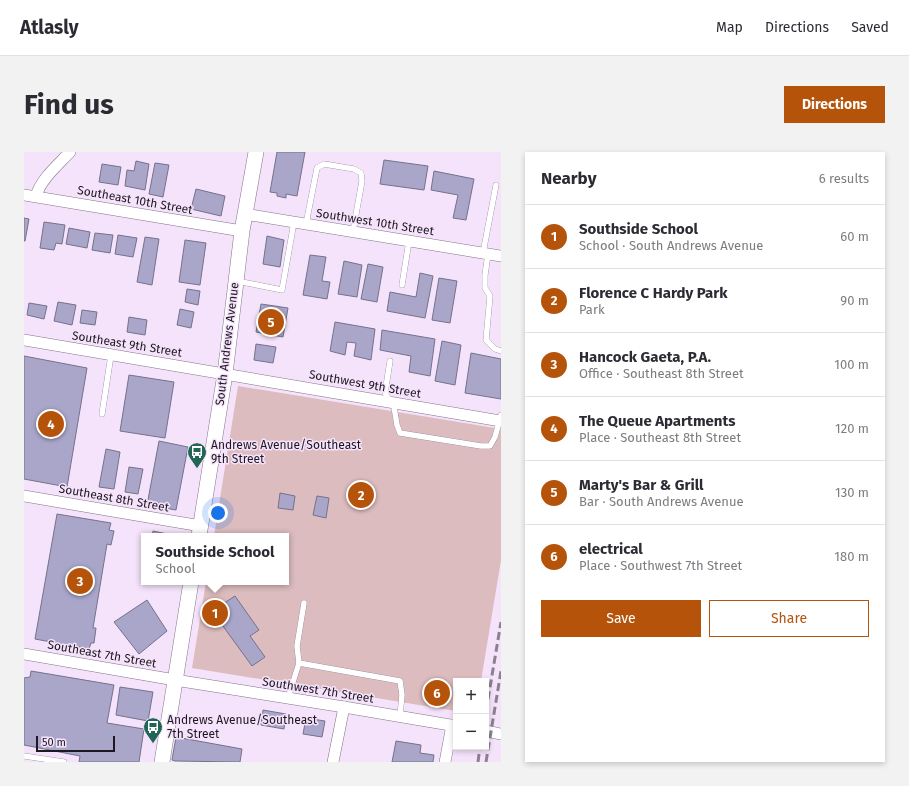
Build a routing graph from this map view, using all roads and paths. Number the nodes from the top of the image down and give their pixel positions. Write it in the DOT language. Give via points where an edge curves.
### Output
graph roads {
  1 [pos="70,152"];
  2 [pos="256,152"];
  3 [pos="496,185"];
  4 [pos="24,195"];
  5 [pos="36,196"];
  6 [pos="245,214"];
  7 [pos="294,222"];
  8 [pos="306,224"];
  9 [pos="242,231"];
  10 [pos="353,232"];
  11 [pos="409,241"];
  12 [pos="486,254"];
  13 [pos="501,256"];
  14 [pos="235,281"];
  15 [pos="402,286"];
  16 [pos="24,340"];
  17 [pos="501,351"];
  18 [pos="112,355"];
  19 [pos="390,362"];
  20 [pos="225,374"];
  21 [pos="392,402"];
  22 [pos="102,414"];
  23 [pos="500,419"];
  24 [pos="24,496"];
  25 [pos="200,531"];
  26 [pos="191,585"];
  27 [pos="304,603"];
  28 [pos="24,654"];
  29 [pos="299,663"];
  30 [pos="175,680"];
  31 [pos="288,698"];
  32 [pos="344,707"];
  33 [pos="400,716"];
  34 [pos="453,726"];
  35 [pos="453,730"];
  36 [pos="489,732"];
  37 [pos="501,734"];
  38 [pos="24,756"];
  39 [pos="64,762"];
  40 [pos="162,762"];
  41 [pos="333,762"];
  42 [pos="445,762"];
  1 -- 5 [label="street" via="44,180"];
  2 -- 6 [label="main road, South Andrews Avenue"];
  3 -- 12 [label="lane"];
  4 -- 5 [label="street, Southeast 10th Street"];
  5 -- 9 [label="street, Southeast 10th Street"];
  6 -- 7 [label="street, Southwest 10th Street"];
  6 -- 9 [label="main road, South Andrews Avenue"];
  7 -- 8 [label="street, Southwest 10th Street"];
  7 -- 14 [label="lane" via="282,290"];
  8 -- 10 [label="street, Southwest 10th Street"];
  8 -- 10 [label="lane" via="317,168 324,164 354,169 360,173 362,181"];
  9 -- 14 [label="main road, South Andrews Avenue"];
  10 -- 11 [label="street, Southwest 10th Street"];
  11 -- 12 [label="street, Southwest 10th Street"];
  11 -- 15 [label="lane"];
  12 -- 13 [label="street, Southwest 10th Street"];
  12 -- 17 [label="lane" via="485,288 490,296 486,340"];
  14 -- 20 [label="main road, South Andrews Avenue"];
  16 -- 18 [label="street, Southeast 9th Street"];
  18 -- 20 [label="street, Southeast 9th Street"];
  18 -- 22 [label="lane"];
  19 -- 21 [label="lane" via="385,393"];
  20 -- 21 [label="street, Southwest 9th Street"];
  20 -- 25 [label="main road, South Andrews Avenue"];
  21 -- 23 [label="street, Southwest 9th Street"];
  21 -- 23 [label="lane" via="400,432 481,446 490,446"];
  24 -- 25 [label="street, Southeast 8th Street"];
  26 -- 30 [label="main road"];
  27 -- 29 [label="lane" via="297,646"];
  28 -- 30 [label="street, Southeast 7th Street"];
  29 -- 31 [label="lane"];
  29 -- 33 [label="lane" via="400,681"];
  30 -- 31 [label="street, Southwest 7th Street"];
  30 -- 40 [label="main road"];
  31 -- 32 [label="street, Southwest 7th Street"];
  32 -- 33 [label="street, Southwest 7th Street"];
  32 -- 41 [label="street"];
  33 -- 34 [label="street, Southwest 7th Street"];
  35 -- 42 [label="street"];
  36 -- 37 [label="street"];
  38 -- 39 [label="lane"];
}
